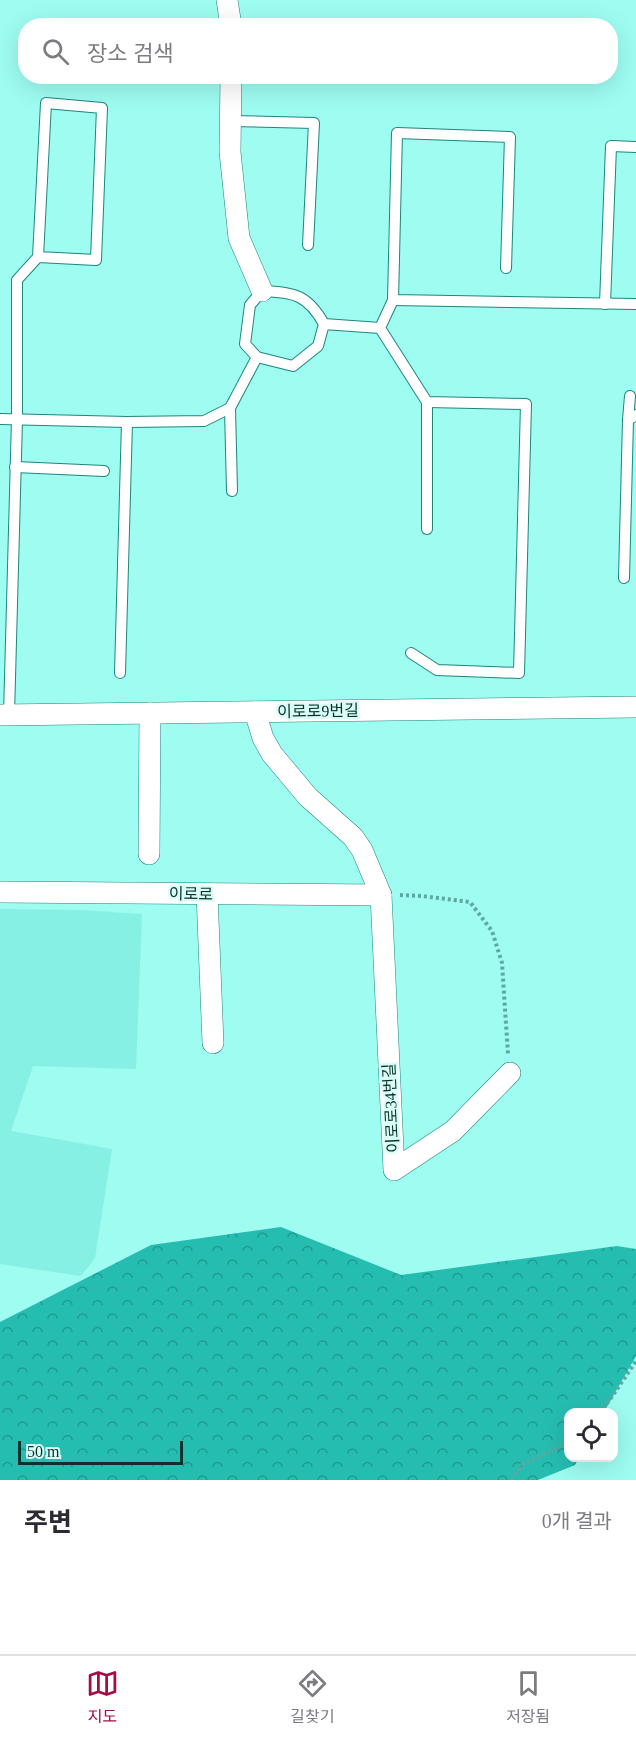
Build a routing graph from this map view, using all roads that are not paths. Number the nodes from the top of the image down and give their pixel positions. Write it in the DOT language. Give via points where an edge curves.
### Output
graph roads {
  1 [pos="226,0"];
  2 [pos="229,18"];
  3 [pos="231,84"];
  4 [pos="230,121"];
  5 [pos="636,147"];
  6 [pos="308,245"];
  7 [pos="38,257"];
  8 [pos="506,268"];
  9 [pos="262,291"];
  10 [pos="393,300"];
  11 [pos="605,304"];
  12 [pos="636,304"];
  13 [pos="324,324"];
  14 [pos="380,328"];
  15 [pos="257,357"];
  16 [pos="630,396"];
  17 [pos="428,402"];
  18 [pos="230,408"];
  19 [pos="632,418"];
  20 [pos="0,419"];
  21 [pos="17,419"];
  22 [pos="127,422"];
  23 [pos="15,467"];
  24 [pos="104,471"];
  25 [pos="232,491"];
  26 [pos="428,529"];
  27 [pos="624,578"];
  28 [pos="411,653"];
  29 [pos="120,673"];
  30 [pos="636,707"];
  31 [pos="255,712"];
  32 [pos="150,713"];
  33 [pos="4,715"];
  34 [pos="149,854"];
  35 [pos="0,892"];
  36 [pos="207,894"];
  37 [pos="381,895"];
  38 [pos="213,1043"];
  39 [pos="510,1073"];
  1 -- 2 [label="street"];
  3 -- 4 [label="street"];
  4 -- 6 [label="lane" via="314,123"];
  4 -- 9 [label="street" via="239,238"];
  5 -- 11 [label="lane" via="611,146"];
  7 -- 7 [label="lane" via="46,103 102,108 96,260"];
  7 -- 21 [label="lane" via="17,280"];
  8 -- 10 [label="lane" via="510,137 397,133"];
  9 -- 13 [label="lane" via="304,298"];
  9 -- 15 [label="lane" via="250,305 244,344"];
  10 -- 11 [label="lane"];
  10 -- 14 [label="lane"];
  11 -- 12 [label="lane"];
  13 -- 14 [label="lane"];
  13 -- 15 [label="lane" via="318,346 293,366"];
  14 -- 17 [label="lane"];
  15 -- 18 [label="lane"];
  16 -- 19 [label="lane"];
  17 -- 26 [label="lane"];
  17 -- 28 [label="lane" via="526,404 519,673 438,670"];
  18 -- 22 [label="lane" via="204,421"];
  18 -- 25 [label="lane"];
  19 -- 27 [label="lane"];
  20 -- 21 [label="lane"];
  21 -- 22 [label="lane"];
  21 -- 23 [label="lane"];
  22 -- 29 [label="lane"];
  23 -- 24 [label="lane"];
  23 -- 33 [label="lane"];
  30 -- 31 [label="street, 이로로9번길"];
  31 -- 32 [label="street, 이로로9번길"];
  31 -- 37 [label="street" via="262,738 272,754 308,797 362,850"];
  32 -- 33 [label="street, 이로로9번길"];
  32 -- 34 [label="street"];
  35 -- 36 [label="street, 이로로"];
  36 -- 37 [label="street, 이로로"];
  36 -- 38 [label="street"];
  37 -- 39 [label="street, 이로로34번길" via="394,1170 453,1131"];
}
